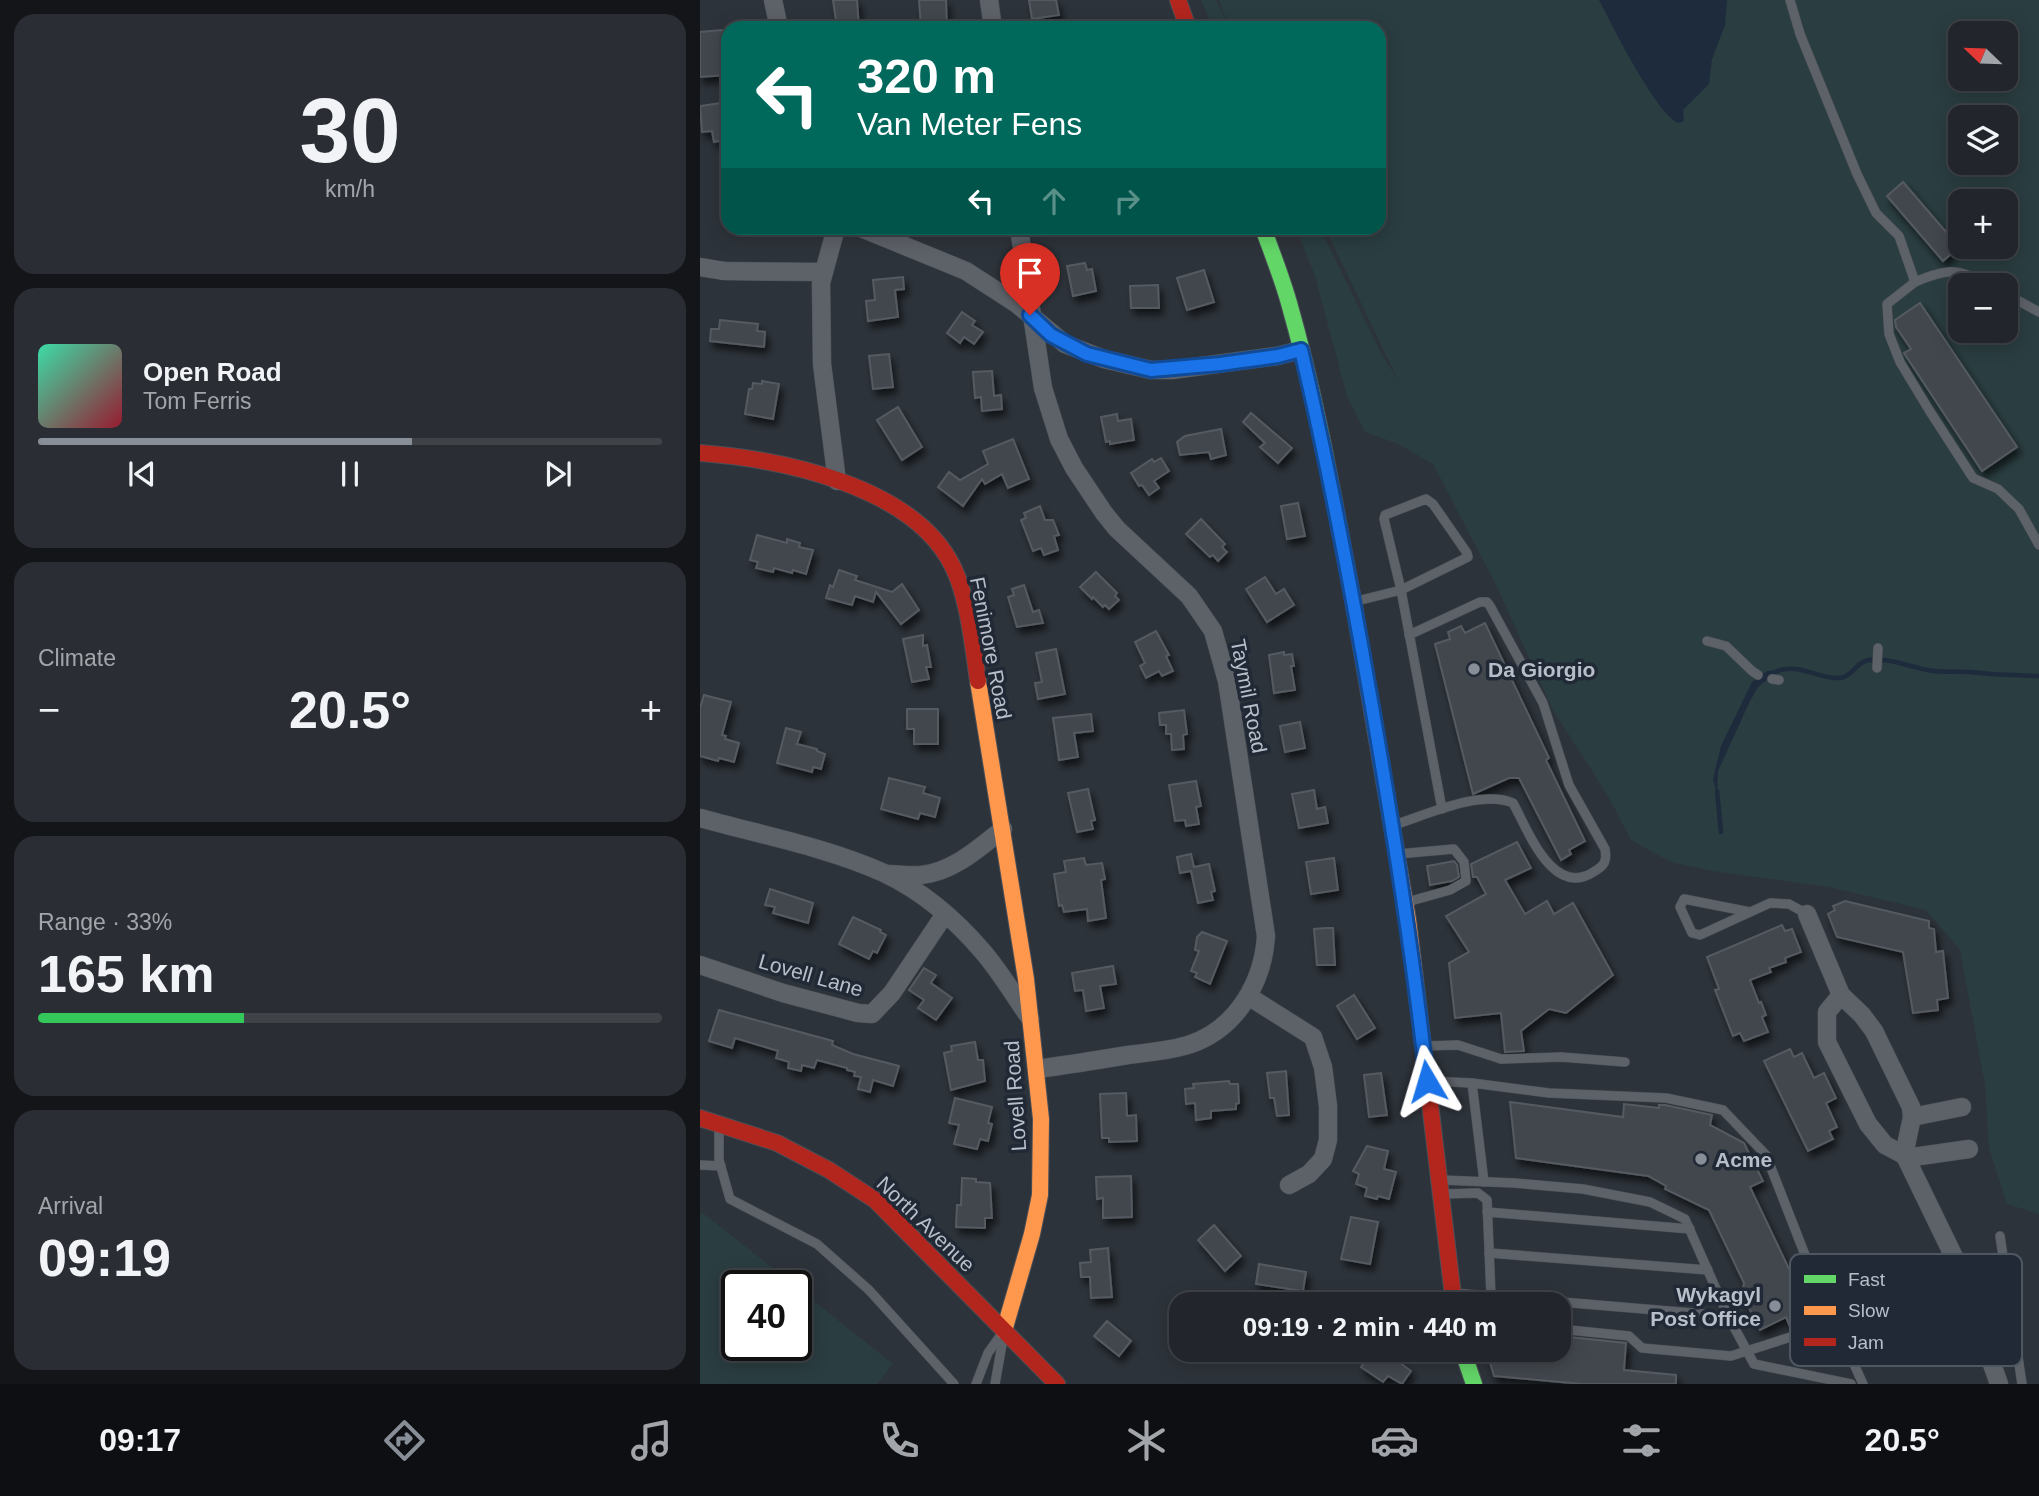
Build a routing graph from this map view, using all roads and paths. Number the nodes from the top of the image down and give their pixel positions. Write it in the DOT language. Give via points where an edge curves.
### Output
graph roads {
  1 [pos="773,0"];
  2 [pos="989,0"];
  3 [pos="1178,0"];
  4 [pos="1790,0"];
  5 [pos="778,21"];
  6 [pos="992,21"];
  7 [pos="1186,21"];
  8 [pos="834,235"];
  9 [pos="879,235"];
  10 [pos="1020,235"];
  11 [pos="1265,235"];
  12 [pos="700,267"];
  13 [pos="824,272"];
  14 [pos="1965,273"];
  15 [pos="1915,282"];
  16 [pos="2018,301"];
  17 [pos="2039,312"];
  18 [pos="1030,315"];
  19 [pos="1301,350"];
  20 [pos="700,453"];
  21 [pos="837,481"];
  22 [pos="2039,545"];
  23 [pos="1401,590"];
  24 [pos="1354,602"];
  25 [pos="1409,635"];
  26 [pos="1707,641"];
  27 [pos="1878,648"];
  28 [pos="1877,668"];
  29 [pos="1758,675"];
  30 [pos="1442,810"];
  31 [pos="700,818"];
  32 [pos="1392,826"];
  33 [pos="1003,829"];
  34 [pos="1397,854"];
  35 [pos="886,874"];
  36 [pos="1405,902"];
  37 [pos="1750,912"];
  38 [pos="945,914"];
  39 [pos="1807,914"];
  40 [pos="700,965"];
  41 [pos="1841,995"];
  42 [pos="1248,996"];
  43 [pos="1032,1021"];
  44 [pos="1423,1046"];
  45 [pos="1626,1062"];
  46 [pos="1037,1069"];
  47 [pos="1427,1081"];
  48 [pos="1472,1083"];
  49 [pos="1962,1107"];
  50 [pos="1912,1117"];
  51 [pos="700,1118"];
  52 [pos="719,1124"];
  53 [pos="1969,1149"];
  54 [pos="1905,1157"];
  55 [pos="700,1165"];
  56 [pos="720,1166"];
  57 [pos="1485,1182"];
  58 [pos="1289,1185"];
  59 [pos="1440,1187"];
  60 [pos="1487,1212"];
  61 [pos="1690,1230"];
  62 [pos="2000,1236"];
  63 [pos="1489,1253"];
  64 [pos="1805,1254"];
  65 [pos="1953,1254"];
  66 [pos="2003,1254"];
  67 [pos="1708,1270"];
  68 [pos="1452,1292"];
  69 [pos="1491,1292"];
  70 [pos="1571,1303"];
  71 [pos="1728,1317"];
  72 [pos="1571,1330"];
  73 [pos="1004,1331"];
  74 [pos="1790,1339"];
  75 [pos="1748,1353"];
  76 [pos="1466,1362"];
  77 [pos="1855,1366"];
  78 [pos="1993,1366"];
  79 [pos="2019,1366"];
  80 [pos="954,1384"];
  81 [pos="976,1384"];
  82 [pos="995,1384"];
  83 [pos="1057,1384"];
  84 [pos="1474,1384"];
  85 [pos="1851,1384"];
  86 [pos="1863,1384"];
  87 [pos="1999,1384"];
  88 [pos="2022,1384"];
  1 -- 5 [label="street"];
  2 -- 6 [label="street"];
  3 -- 7 [label="street"];
  4 -- 15 [label="lane" via="1857,174 1876,213 1899,236"];
  8 -- 13 [label="street"];
  9 -- 18 [label="street" via="966,271"];
  10 -- 18 [label="street, Taymil Road"];
  11 -- 19 [label="street"];
  12 -- 13 [label="street"];
  13 -- 21 [label="street" via="822,364"];
  14 -- 15 [label="lane" via="1937,272"];
  15 -- 22 [label="lane" via="1887,304 1889,334 1900,362 1973,478 1998,489 2019,509"];
  16 -- 17 [label="lane"];
  18 -- 19 [label="street" via="1051,335 1076,349 1151,370"];
  18 -- 42 [label="street, Taymil Road" via="1050,414 1074,468 1117,529 1189,596 1213,631 1227,681 1266,936 1261,970"];
  19 -- 24 [label="street"];
  20 -- 21 [label="street, Fenimore Road" via="758,460"];
  21 -- 33 [label="street, Fenimore Road" via="912,521 931,536 953,566 970,633"];
  23 -- 23 [label="lane" via="1468,557 1426,499 1385,515"];
  23 -- 24 [label="lane"];
  23 -- 25 [label="lane"];
  24 -- 32 [label="street"];
  25 -- 30 [label="lane"];
  25 -- 30 [label="lane" via="1487,602 1543,703 1569,785 1607,859 1591,874 1567,876 1542,858 1513,803 1492,798"];
  26 -- 29 [label="lane" via="1726,646"];
  27 -- 28 [label="lane"];
  30 -- 32 [label="lane"];
  31 -- 35 [label="street, Lovell Road" via="838,855"];
  32 -- 34 [label="street"];
  33 -- 35 [label="street, Lovell Road" via="967,858 936,872"];
  33 -- 43 [label="street, Fenimore Road"];
  34 -- 36 [label="street"];
  34 -- 36 [label="lane" via="1454,849 1464,862 1466,881"];
  35 -- 38 [label="street, Lovell Road"];
  36 -- 44 [label="street"];
  37 -- 37 [label="lane" via="1700,935 1692,933 1680,907 1684,899"];
  37 -- 39 [label="lane" via="1770,903 1789,904"];
  38 -- 40 [label="street, Lovell Lane" via="892,993 872,1014 783,993"];
  38 -- 43 [label="street, Lovell Road" via="985,954"];
  39 -- 41 [label="street"];
  41 -- 50 [label="street" via="1874,1031"];
  41 -- 54 [label="street" via="1827,1012 1827,1042 1868,1124 1885,1145"];
  42 -- 46 [label="street, Taymil Road" via="1221,1027 1194,1043"];
  42 -- 58 [label="street" via="1313,1037 1323,1067 1328,1106 1323,1159 1310,1174"];
  43 -- 46 [label="street, Lovell Road"];
  44 -- 45 [label="lane" via="1458,1045 1501,1059"];
  44 -- 47 [label="street"];
  46 -- 73 [label="street, Lovell Road" via="1042,1178 1032,1233"];
  47 -- 48 [label="lane"];
  47 -- 59 [label="street"];
  48 -- 57 [label="lane"];
  48 -- 64 [label="lane" via="1549,1093 1666,1098 1723,1110 1766,1155"];
  49 -- 50 [label="street"];
  50 -- 54 [label="street"];
  51 -- 52 [label="street, North Avenue"];
  52 -- 56 [label="lane"];
  52 -- 73 [label="street, North Avenue" via="787,1148 863,1192"];
  53 -- 54 [label="street"];
  54 -- 65 [label="street"];
  55 -- 56 [label="lane"];
  56 -- 80 [label="lane" via="730,1199 817,1244 869,1290"];
  57 -- 59 [label="lane"];
  57 -- 61 [label="lane" via="1583,1189 1650,1202 1685,1219"];
  59 -- 60 [label="lane" via="1478,1193 1487,1200"];
  59 -- 68 [label="street"];
  60 -- 61 [label="lane"];
  60 -- 63 [label="lane"];
  61 -- 67 [label="lane"];
  62 -- 66 [label="lane"];
  63 -- 67 [label="lane"];
  63 -- 69 [label="lane"];
  67 -- 71 [label="lane"];
  70 -- 71 [label="lane"];
  71 -- 75 [label="lane"];
  72 -- 75 [label="lane" via="1629,1336 1642,1348 1731,1356"];
  73 -- 81 [label="lane" via="988,1353"];
  73 -- 82 [label="lane"];
  73 -- 83 [label="street, North Avenue"];
  74 -- 75 [label="lane"];
  75 -- 85 [label="lane" via="1754,1364"];
  76 -- 84 [label="street"];
  77 -- 86 [label="lane"];
  78 -- 87 [label="street"];
  79 -- 88 [label="lane"];
}
